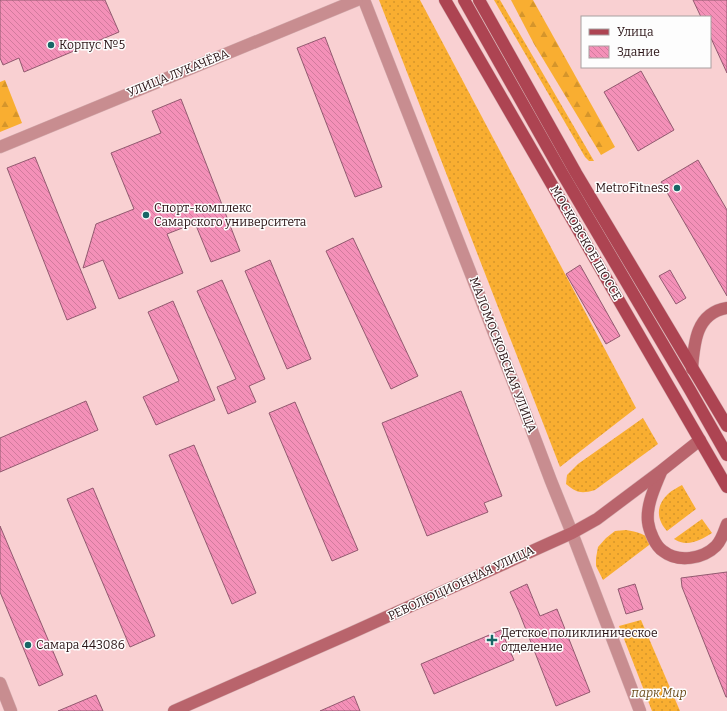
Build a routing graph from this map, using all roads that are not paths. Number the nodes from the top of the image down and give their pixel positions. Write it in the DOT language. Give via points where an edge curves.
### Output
graph roads {
  1 [pos="357,0"];
  2 [pos="364,0"];
  3 [pos="445,0"];
  4 [pos="464,0"];
  5 [pos="479,0"];
  6 [pos="0,147"];
  7 [pos="727,308"];
  8 [pos="692,369"];
  9 [pos="690,390"];
  10 [pos="726,422"];
  11 [pos="713,430"];
  12 [pos="700,440"];
  13 [pos="727,455"];
  14 [pos="661,471"];
  15 [pos="727,487"];
  16 [pos="727,524"];
  17 [pos="572,533"];
  18 [pos="0,683"];
  19 [pos="11,711"];
  20 [pos="174,711"];
  21 [pos="640,711"];
  1 -- 6 [label="street, УЛИЦА ЛУКАЧЁВА"];
  2 -- 17 [label="street, МАЛОМОСКОВСКАЯ УЛИЦА"];
  3 -- 12 [label="main road, МОСКОВСКОЕ ШОССЕ"];
  4 -- 9 [label="main road, МОСКОВСКОЕ ШОССЕ" via="562,174"];
  5 -- 8 [label="main road" via="576,173"];
  7 -- 8 [label="main road" via="713,313 701,325 695,340"];
  8 -- 9 [label="main road"];
  8 -- 10 [label="main road"];
  9 -- 11 [label="main road, МОСКОВСКОЕ ШОССЕ"];
  10 -- 11 [label="main road, РЕВОЛЮЦИОННАЯ УЛИЦА"];
  11 -- 12 [label="main road, РЕВОЛЮЦИОННАЯ УЛИЦА"];
  11 -- 13 [label="main road, МОСКОВСКОЕ ШОССЕ"];
  12 -- 14 [label="main road, РЕВОЛЮЦИОННАЯ УЛИЦА"];
  12 -- 15 [label="main road, МОСКОВСКОЕ ШОССЕ"];
  14 -- 16 [label="main road" via="648,507 648,522 651,535 663,552 687,558 703,555 717,545"];
  14 -- 17 [label="main road, РЕВОЛЮЦИОННАЯ УЛИЦА" via="597,519"];
  17 -- 20 [label="main road, РЕВОЛЮЦИОННАЯ УЛИЦА"];
  17 -- 21 [label="street, МАЛОМОСКОВСКАЯ УЛИЦА"];
  18 -- 19 [label="street"];
}
